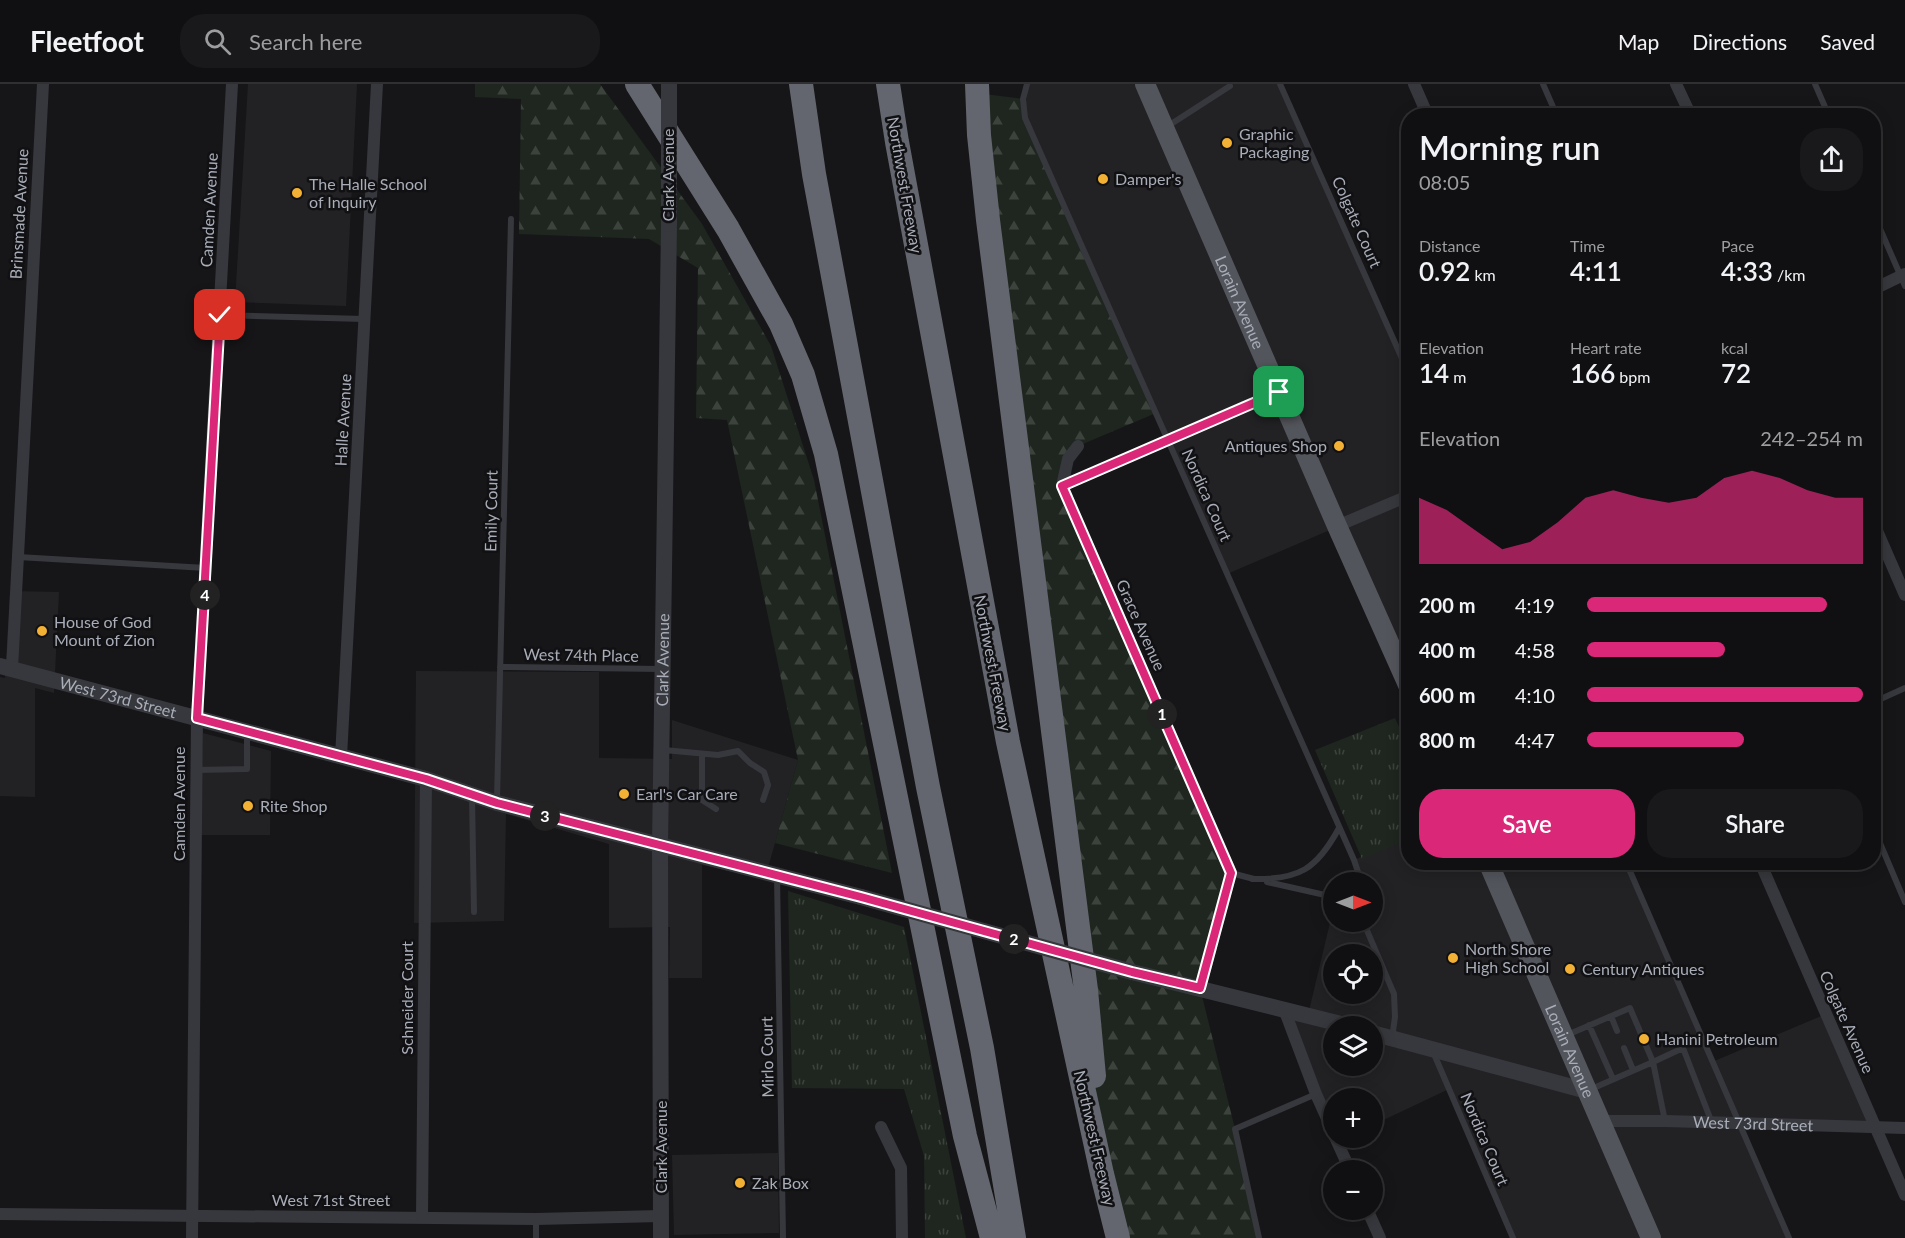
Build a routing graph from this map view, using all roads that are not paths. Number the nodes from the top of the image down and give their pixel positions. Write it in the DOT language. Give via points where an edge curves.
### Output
graph roads {
  1 [pos="43,84"];
  2 [pos="232,84"];
  3 [pos="377,84"];
  4 [pos="637,84"];
  5 [pos="669,84"];
  6 [pos="801,84"];
  7 [pos="888,84"];
  8 [pos="977,84"];
  9 [pos="1027,84"];
  10 [pos="1145,84"];
  11 [pos="1280,84"];
  12 [pos="1414,84"];
  13 [pos="1543,84"];
  14 [pos="1676,84"];
  15 [pos="1815,84"];
  16 [pos="1230,86"];
  17 [pos="1424,108"];
  18 [pos="1554,108"];
  19 [pos="1686,108"];
  20 [pos="1826,108"];
  21 [pos="1165,128"];
  22 [pos="511,219"];
  23 [pos="1881,230"];
  24 [pos="1904,279"];
  25 [pos="1881,287"];
  26 [pos="220,315"];
  27 [pos="364,320"];
  28 [pos="1401,356"];
  29 [pos="1279,392"];
  30 [pos="1168,440"];
  31 [pos="1078,446"];
  32 [pos="1062,486"];
  33 [pos="1401,499"];
  34 [pos="1337,526"];
  35 [pos="1881,540"];
  36 [pos="18,557"];
  37 [pos="206,568"];
  38 [pos="1905,595"];
  39 [pos="500,667"];
  40 [pos="6,668"];
  41 [pos="661,669"];
  42 [pos="1401,670"];
  43 [pos="1905,688"];
  44 [pos="1881,699"];
  45 [pos="197,718"];
  46 [pos="247,732"];
  47 [pos="661,749"];
  48 [pos="702,754"];
  49 [pos="341,757"];
  50 [pos="196,770"];
  51 [pos="426,779"];
  52 [pos="472,795"];
  53 [pos="763,800"];
  54 [pos="497,803"];
  55 [pos="716,809"];
  56 [pos="1340,828"];
  57 [pos="1881,845"];
  58 [pos="660,846"];
  59 [pos="1491,870"];
  60 [pos="1629,870"];
  61 [pos="1763,870"];
  62 [pos="1358,872"];
  63 [pos="1231,873"];
  64 [pos="777,876"];
  65 [pos="1252,879"];
  66 [pos="1323,895"];
  67 [pos="1905,902"];
  68 [pos="474,912"];
  69 [pos="1368,932"];
  70 [pos="1200,988"];
  71 [pos="1284,1009"];
  72 [pos="1611,1016"];
  73 [pos="1323,1019"];
  74 [pos="1589,1025"];
  75 [pos="1617,1031"];
  76 [pos="1383,1036"];
  77 [pos="1563,1037"];
  78 [pos="1392,1039"];
  79 [pos="1624,1048"];
  80 [pos="1432,1050"];
  81 [pos="1653,1062"];
  82 [pos="1633,1070"];
  83 [pos="1612,1079"];
  84 [pos="1587,1091"];
  85 [pos="1316,1094"];
  86 [pos="1323,1110"];
  87 [pos="1601,1121"];
  88 [pos="1665,1121"];
  89 [pos="1712,1123"];
  90 [pos="1739,1124"];
  91 [pos="881,1127"];
  92 [pos="1875,1127"];
  93 [pos="1905,1128"];
  94 [pos="1102,1174"];
  95 [pos="1905,1195"];
  96 [pos="0,1214"];
  97 [pos="192,1216"];
  98 [pos="661,1216"];
  99 [pos="422,1217"];
  100 [pos="536,1219"];
  101 [pos="1372,1220"];
  102 [pos="192,1238"];
  103 [pos="536,1238"];
  104 [pos="661,1238"];
  105 [pos="783,1238"];
  106 [pos="902,1238"];
  107 [pos="992,1238"];
  108 [pos="1014,1238"];
  109 [pos="1118,1238"];
  110 [pos="1259,1238"];
  111 [pos="1380,1238"];
  112 [pos="1513,1238"];
  113 [pos="1651,1238"];
  114 [pos="1789,1238"];
  1 -- 36 [label="street, Brinsmade Avenue"];
  2 -- 26 [label="street, Camden Avenue"];
  3 -- 27 [label="street, Halle Avenue"];
  4 -- 107 [label="highway" via="766,295 803,375 815,412 965,1136"];
  5 -- 41 [label="street, Clark Avenue, bridge"];
  6 -- 108 [label="highway" via="926,775 982,1048"];
  7 -- 94 [label="highway, Northwest Freeway" via="1008,742"];
  8 -- 94 [label="highway" via="978,135 988,220 1086,990"];
  9 -- 30 [label="lane, Nordica Court" via="1023,99 1025,118"];
  10 -- 21 [label="main road, Lorain Avenue"];
  11 -- 28 [label="lane, Colgate Court"];
  12 -- 17 [label="street"];
  13 -- 18 [label="lane"];
  14 -- 19 [label="street"];
  15 -- 20 [label="lane"];
  16 -- 21 [label="lane"];
  21 -- 29 [label="main road, Lorain Avenue"];
  22 -- 39 [label="lane, Emily Court"];
  23 -- 24 [label="lane"];
  24 -- 25 [label="street"];
  26 -- 27 [label="lane"];
  26 -- 37 [label="street, Camden Avenue"];
  27 -- 49 [label="street, Halle Avenue"];
  29 -- 30 [label="lane"];
  29 -- 34 [label="main road, Lorain Avenue"];
  30 -- 32 [label="lane"];
  30 -- 56 [label="lane, Nordica Court"];
  31 -- 32 [label="street" via="1068,459"];
  32 -- 63 [label="street, Grace Avenue"];
  33 -- 34 [label="street"];
  34 -- 42 [label="main road, Lorain Avenue"];
  35 -- 38 [label="street"];
  36 -- 37 [label="lane"];
  36 -- 40 [label="street, Brinsmade Avenue"];
  37 -- 45 [label="street, Camden Avenue"];
  39 -- 41 [label="lane, West 74th Place"];
  39 -- 54 [label="lane, Emily Court"];
  40 -- 45 [label="street, West 73rd Street"];
  41 -- 47 [label="street, Clark Avenue"];
  43 -- 44 [label="lane"];
  45 -- 46 [label="street, West 73rd Street"];
  45 -- 50 [label="street, Camden Avenue"];
  46 -- 49 [label="street, West 73rd Street"];
  46 -- 50 [label="lane" via="247,770"];
  47 -- 48 [label="lane"];
  47 -- 58 [label="street, Clark Avenue"];
  48 -- 53 [label="lane" via="738,751 764,772 768,785"];
  48 -- 55 [label="lane" via="702,800"];
  49 -- 51 [label="street, West 73rd Street"];
  50 -- 97 [label="street, Camden Avenue"];
  51 -- 52 [label="street, West 73rd Street"];
  51 -- 99 [label="street, Schneider Court"];
  52 -- 54 [label="street, West 73rd Street"];
  52 -- 68 [label="lane"];
  54 -- 58 [label="street, West 73rd Street"];
  56 -- 62 [label="lane, Nordica Court"];
  56 -- 65 [label="lane" via="1314,864 1287,877"];
  57 -- 67 [label="lane"];
  58 -- 64 [label="street, West 73rd Street"];
  58 -- 98 [label="street, Clark Avenue"];
  59 -- 77 [label="main road, Lorain Avenue"];
  60 -- 90 [label="lane"];
  61 -- 92 [label="street, Colgate Avenue"];
  63 -- 65 [label="lane"];
  63 -- 70 [label="street"];
  64 -- 70 [label="street, West 73rd Street, bridge"];
  64 -- 105 [label="lane, Mirlo Court"];
  65 -- 66 [label="lane"];
  69 -- 78 [label="lane" via="1394,994"];
  70 -- 71 [label="street, West 73rd Street"];
  71 -- 73 [label="street, West 73rd Street"];
  71 -- 85 [label="street"];
  72 -- 74 [label="lane"];
  72 -- 75 [label="lane"];
  72 -- 81 [label="lane" via="1629,1008"];
  74 -- 77 [label="lane"];
  74 -- 83 [label="lane"];
  76 -- 78 [label="street"];
  77 -- 84 [label="main road, Lorain Avenue"];
  78 -- 80 [label="street"];
  79 -- 82 [label="lane"];
  80 -- 84 [label="street"];
  80 -- 112 [label="lane, Nordica Court"];
  81 -- 82 [label="lane"];
  81 -- 88 [label="lane"];
  81 -- 89 [label="lane" via="1683,1048"];
  82 -- 83 [label="lane"];
  83 -- 84 [label="lane"];
  84 -- 87 [label="main road, Lorain Avenue"];
  85 -- 86 [label="street"];
  85 -- 110 [label="lane" via="1235,1129"];
  87 -- 88 [label="street, West 73rd Street"];
  87 -- 113 [label="main road, Lorain Avenue"];
  88 -- 89 [label="street, West 73rd Street"];
  89 -- 90 [label="street, West 73rd Street"];
  90 -- 92 [label="street, West 73rd Street"];
  90 -- 114 [label="lane"];
  91 -- 106 [label="street" via="901,1168"];
  92 -- 93 [label="street, West 73rd Street"];
  92 -- 95 [label="street, Colgate Avenue"];
  94 -- 109 [label="highway, Northwest Freeway"];
  96 -- 97 [label="street, West 71st Street"];
  97 -- 99 [label="street, West 71st Street"];
  97 -- 102 [label="street, Camden Avenue"];
  98 -- 100 [label="street, West 71st Street"];
  98 -- 104 [label="street, Clark Avenue"];
  99 -- 100 [label="street, West 71st Street"];
  100 -- 103 [label="lane"];
  101 -- 111 [label="street"];
}
